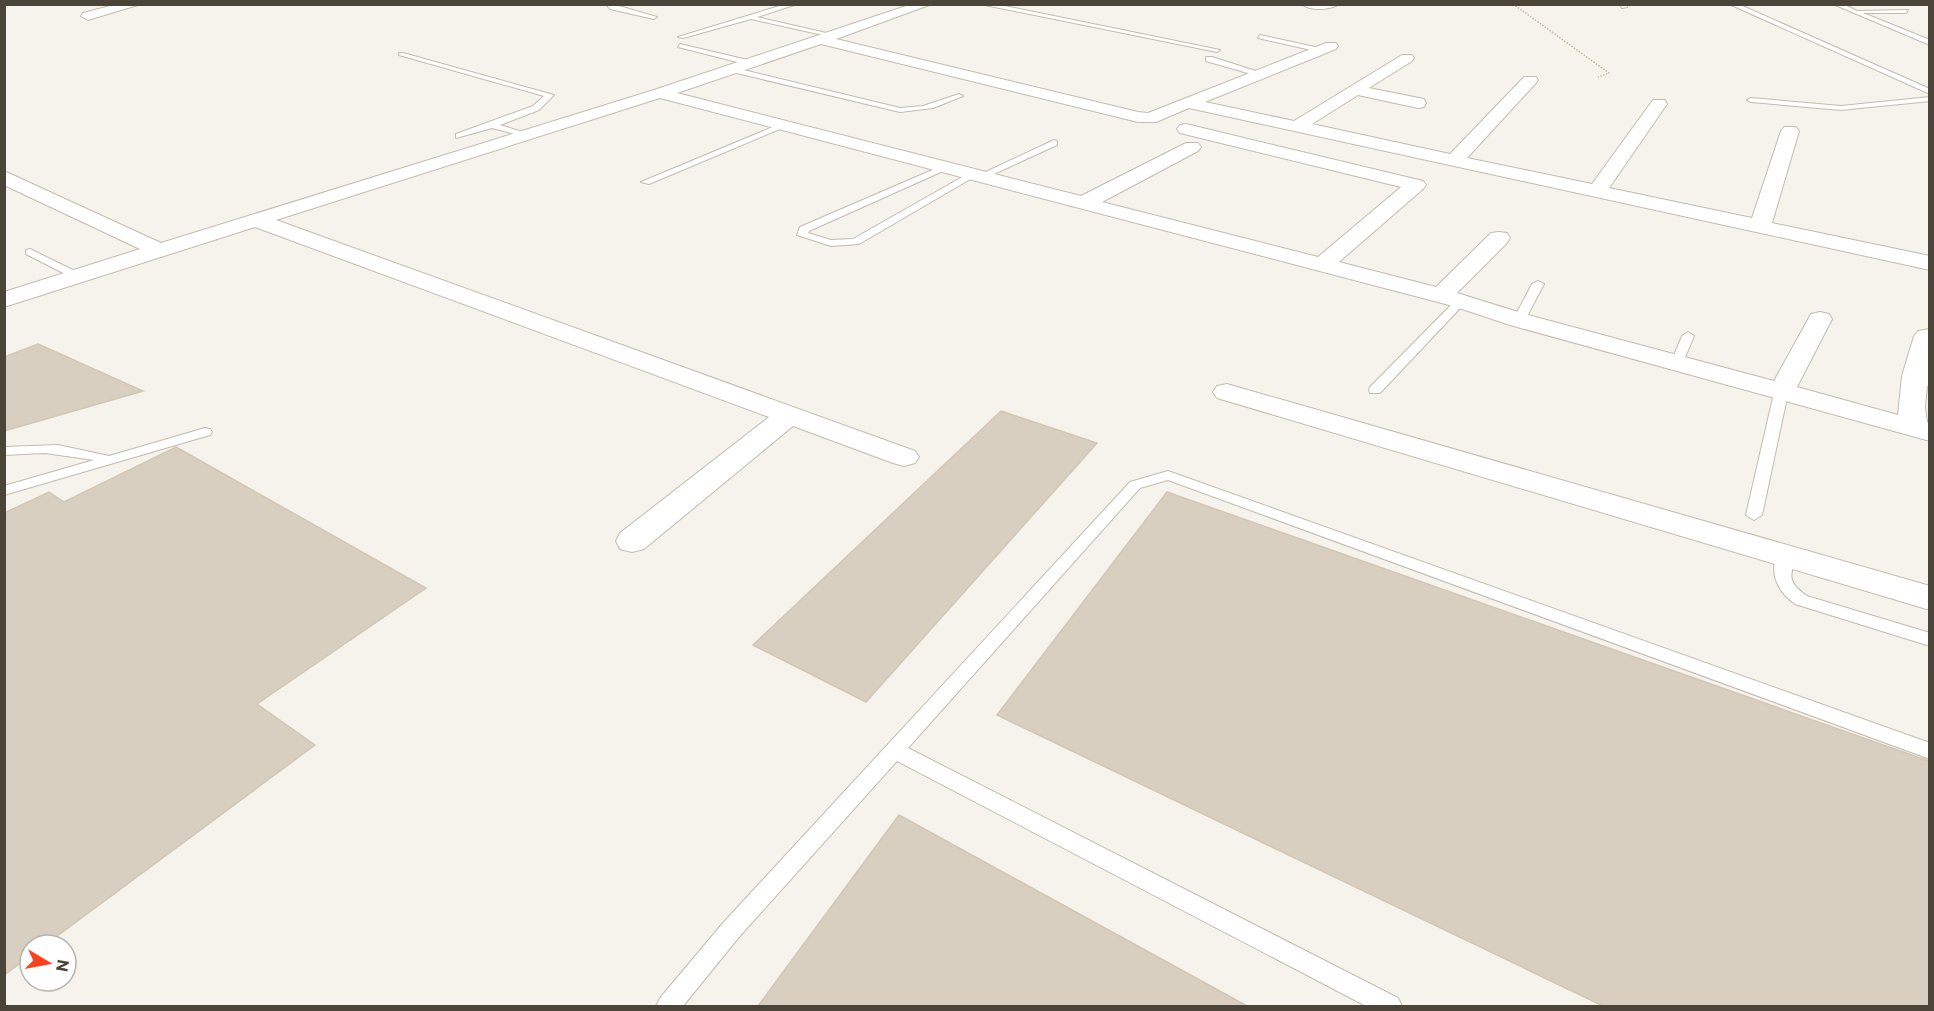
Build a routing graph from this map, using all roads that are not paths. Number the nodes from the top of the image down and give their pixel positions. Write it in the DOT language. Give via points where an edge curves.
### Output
graph roads {
  1 [pos="135,4"];
  2 [pos="609,4"];
  3 [pos="794,4"];
  4 [pos="926,4"];
  5 [pos="983,4"];
  6 [pos="1333,4"];
  7 [pos="1732,4"];
  8 [pos="1836,4"];
  9 [pos="1310,5"];
  10 [pos="1851,10"];
  11 [pos="1906,11"];
  12 [pos="88,16"];
  13 [pos="654,17"];
  14 [pos="751,17"];
  15 [pos="825,37"];
  16 [pos="1260,37"];
  17 [pos="1929,43"];
  18 [pos="1326,48"];
  19 [pos="1217,50"];
  20 [pos="401,54"];
  21 [pos="1407,58"];
  22 [pos="1209,59"];
  23 [pos="740,66"];
  24 [pos="1261,74"];
  25 [pos="1530,80"];
  26 [pos="1355,90"];
  27 [pos="1929,92"];
  28 [pos="660,93"];
  29 [pos="959,96"];
  30 [pos="1929,99"];
  31 [pos="1750,100"];
  32 [pos="1188,103"];
  33 [pos="1418,103"];
  34 [pos="1659,104"];
  35 [pos="492,125"];
  36 [pos="783,126"];
  37 [pos="1297,126"];
  38 [pos="1790,131"];
  39 [pos="523,135"];
  40 [pos="459,136"];
  41 [pos="1054,143"];
  42 [pos="1455,160"];
  43 [pos="947,167"];
  44 [pos="978,175"];
  45 [pos="4,177"];
  46 [pos="646,182"];
  47 [pos="1596,192"];
  48 [pos="1084,203"];
  49 [pos="256,220"];
  50 [pos="1760,227"];
  51 [pos="1499,238"];
  52 [pos="161,250"];
  53 [pos="30,252"];
  54 [pos="1929,263"];
  55 [pos="1322,265"];
  56 [pos="79,277"];
  57 [pos="1538,284"];
  58 [pos="1451,299"];
  59 [pos="4,300"];
  60 [pos="1820,319"];
  61 [pos="1519,320"];
  62 [pos="1688,336"];
  63 [pos="1927,336"];
  64 [pos="1677,362"];
  65 [pos="1922,378"];
  66 [pos="1375,390"];
  67 [pos="1227,392"];
  68 [pos="1781,393"];
  69 [pos="789,415"];
  70 [pos="1922,430"];
  71 [pos="205,432"];
  72 [pos="4,451"];
  73 [pos="904,458"];
  74 [pos="110,460"];
  75 [pos="4,491"];
  76 [pos="1754,515"];
  77 [pos="632,541"];
  78 [pos="1785,555"];
  79 [pos="1929,598"];
  80 [pos="1929,640"];
  81 [pos="894,750"];
  82 [pos="1929,751"];
  83 [pos="668,1006"];
  84 [pos="1390,1006"];
  1 -- 12 [label="street"];
  2 -- 13 [label="lane"];
  3 -- 14 [label="lane"];
  4 -- 15 [label="street"];
  5 -- 19 [label="lane"];
  6 -- 9 [label="street"];
  7 -- 27 [label="lane"];
  8 -- 10 [label="lane"];
  10 -- 11 [label="lane"];
  10 -- 17 [label="lane"];
  14 -- 15 [label="lane"];
  14 -- 23 [label="lane" via="680,41"];
  15 -- 23 [label="street"];
  15 -- 32 [label="street" via="1138,117 1150,117"];
  16 -- 18 [label="lane"];
  18 -- 24 [label="street"];
  20 -- 35 [label="lane" via="550,95 536,108"];
  21 -- 26 [label="street"];
  22 -- 24 [label="lane"];
  23 -- 28 [label="street"];
  23 -- 29 [label="lane" via="900,110 928,109"];
  24 -- 32 [label="street"];
  25 -- 42 [label="street"];
  26 -- 33 [label="street"];
  26 -- 37 [label="street"];
  28 -- 36 [label="street"];
  28 -- 39 [label="street"];
  30 -- 31 [label="lane" via="1841,108"];
  32 -- 37 [label="street"];
  34 -- 47 [label="street"];
  35 -- 39 [label="lane"];
  35 -- 40 [label="lane"];
  36 -- 43 [label="street"];
  36 -- 46 [label="lane"];
  37 -- 42 [label="street"];
  38 -- 50 [label="street"];
  39 -- 49 [label="street"];
  41 -- 44 [label="lane"];
  42 -- 47 [label="street"];
  43 -- 44 [label="street"];
  43 -- 44 [label="lane" via="804,229 802,235 831,243 855,242"];
  44 -- 48 [label="street"];
  45 -- 52 [label="street"];
  47 -- 50 [label="street"];
  48 -- 55 [label="street"];
  48 -- 55 [label="street" via="1189,138 1416,185"];
  49 -- 52 [label="street"];
  49 -- 69 [label="street"];
  50 -- 54 [label="street"];
  51 -- 58 [label="street"];
  52 -- 56 [label="street"];
  53 -- 56 [label="lane"];
  55 -- 58 [label="street"];
  56 -- 59 [label="street"];
  57 -- 61 [label="lane"];
  58 -- 61 [label="street"];
  58 -- 66 [label="lane"];
  60 -- 68 [label="street"];
  61 -- 64 [label="street"];
  62 -- 64 [label="lane"];
  63 -- 65 [label="street"];
  64 -- 68 [label="street"];
  65 -- 70 [label="street" via="1911,407"];
  67 -- 78 [label="street"];
  68 -- 70 [label="street"];
  68 -- 76 [label="lane"];
  69 -- 73 [label="street"];
  69 -- 77 [label="street"];
  71 -- 74 [label="lane"];
  72 -- 74 [label="lane" via="28,447 76,451"];
  74 -- 75 [label="lane"];
  78 -- 79 [label="street"];
  78 -- 80 [label="lane" via="1782,581 1786,590 1801,600"];
  81 -- 82 [label="lane" via="1135,485 1168,475"];
  81 -- 83 [label="lane" via="731,930"];
  81 -- 84 [label="lane"];
}
